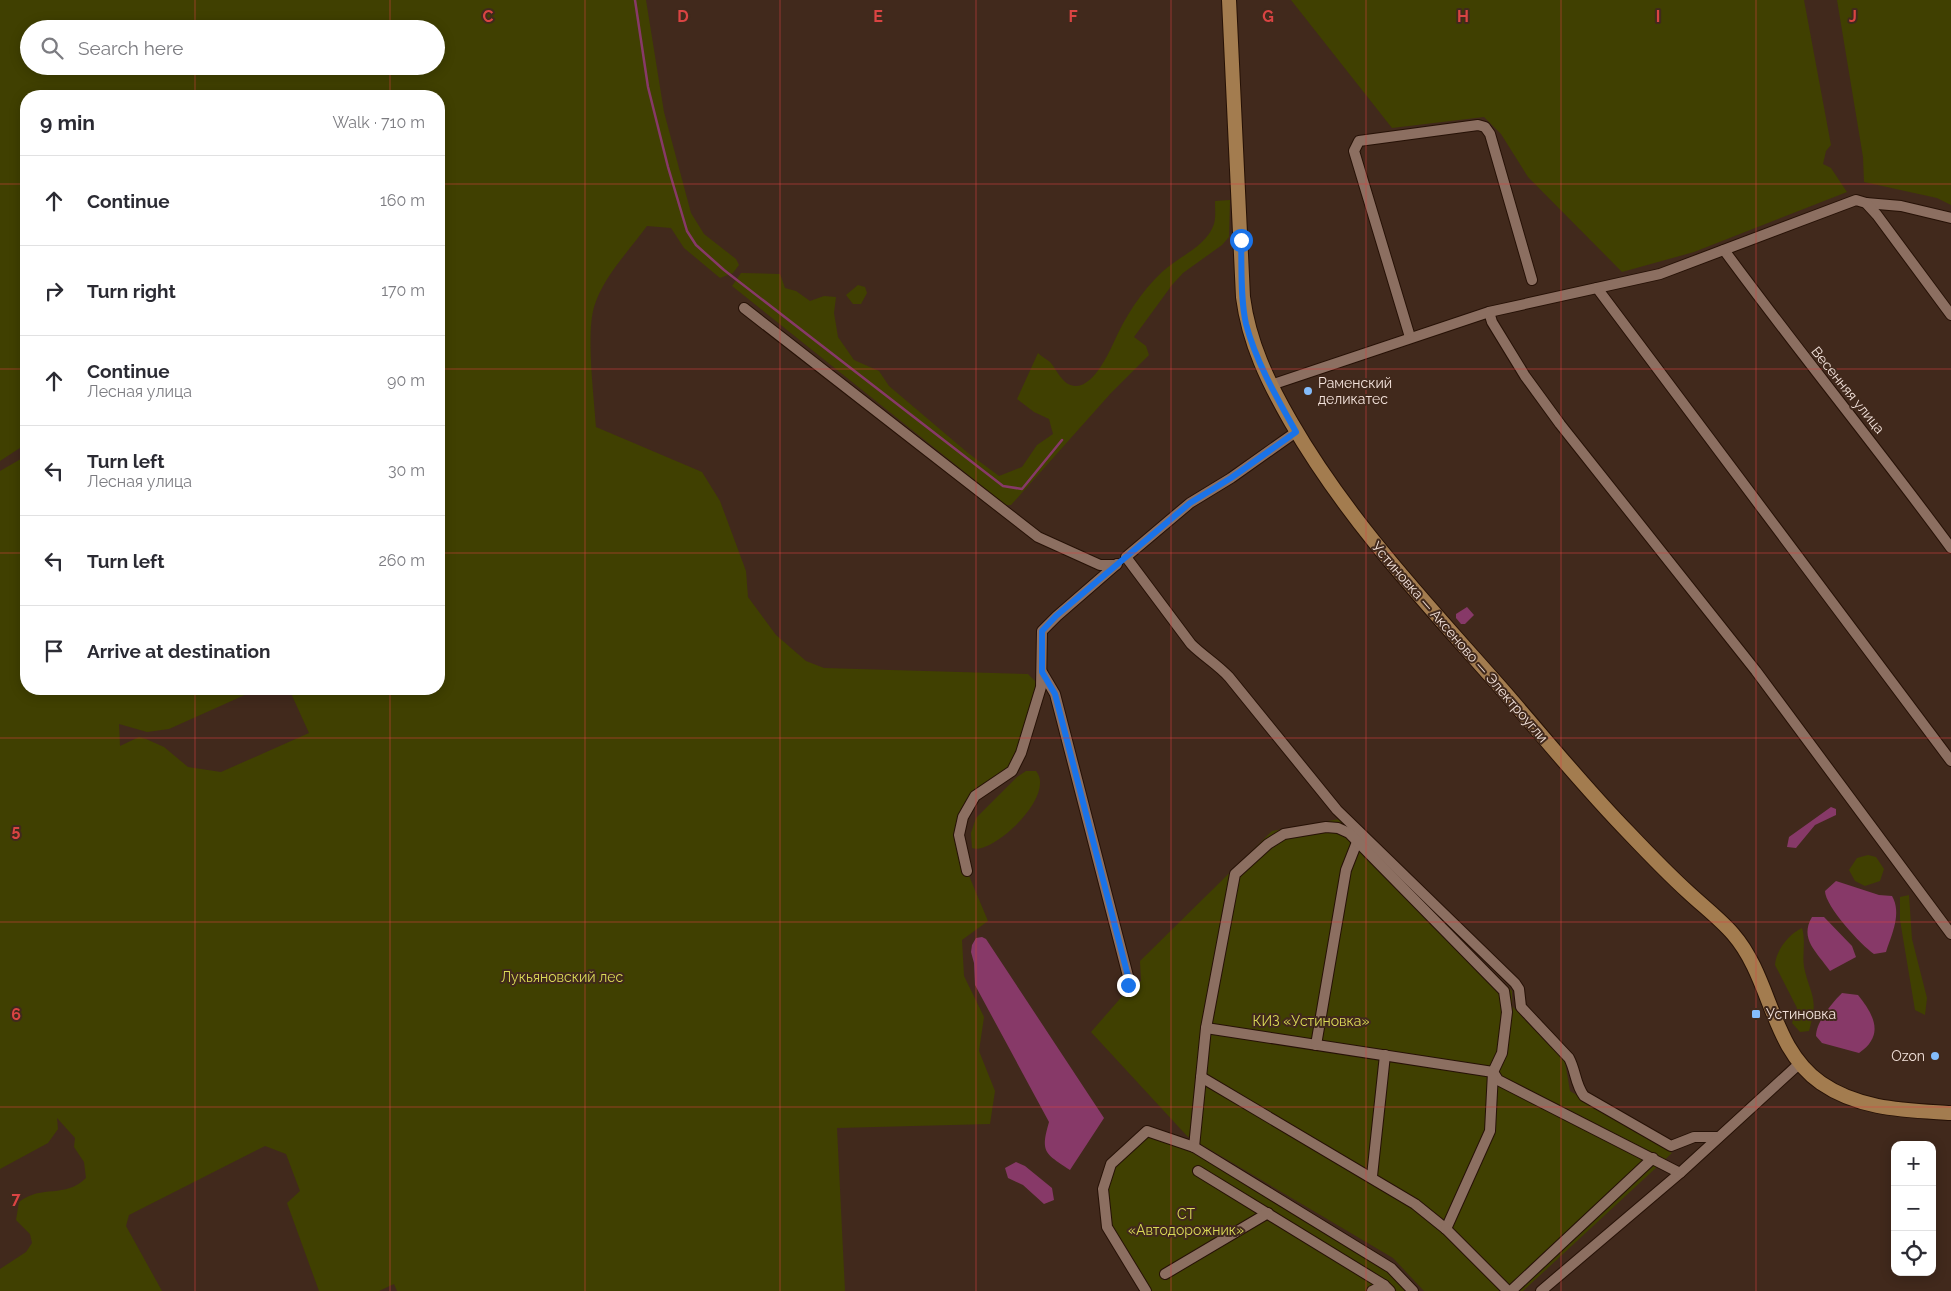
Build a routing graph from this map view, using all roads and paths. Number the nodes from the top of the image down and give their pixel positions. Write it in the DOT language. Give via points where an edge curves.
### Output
graph roads {
  1 [pos="1229,0"];
  2 [pos="1866,203"];
  3 [pos="1951,218"];
  4 [pos="1724,250"];
  5 [pos="1532,280"];
  6 [pos="1596,288"];
  7 [pos="744,308"];
  8 [pos="1489,312"];
  9 [pos="1951,315"];
  10 [pos="1410,337"];
  11 [pos="1271,384"];
  12 [pos="1296,432"];
  13 [pos="1951,548"];
  14 [pos="1126,557"];
  15 [pos="1116,566"];
  16 [pos="1042,672"];
  17 [pos="1951,761"];
  18 [pos="1358,842"];
  19 [pos="967,871"];
  20 [pos="1951,934"];
  21 [pos="1128,985"];
  22 [pos="1206,1028"];
  23 [pos="1316,1045"];
  24 [pos="1385,1055"];
  25 [pos="1799,1064"];
  26 [pos="1493,1072"];
  27 [pos="1201,1077"];
  28 [pos="1951,1113"];
  29 [pos="1717,1137"];
  30 [pos="1194,1147"];
  31 [pos="1653,1158"];
  32 [pos="1198,1171"];
  33 [pos="1680,1173"];
  34 [pos="1372,1176"];
  35 [pos="1268,1213"];
  36 [pos="1446,1228"];
  37 [pos="1165,1274"];
  38 [pos="1387,1288"];
  39 [pos="1146,1291"];
  40 [pos="1372,1291"];
  41 [pos="1413,1291"];
  42 [pos="1510,1291"];
  43 [pos="1541,1291"];
  1 -- 11 [label="main road, Устиновка — Аксеново — Электроугли" via="1243,297 1246,323 1256,354"];
  2 -- 3 [label="street" via="1902,206"];
  2 -- 4 [label="street" via="1856,200"];
  2 -- 9 [label="street"];
  4 -- 6 [label="street" via="1660,274"];
  4 -- 13 [label="street, Весенняя улица"];
  5 -- 10 [label="street" via="1490,134 1485,127 1478,125 1359,141 1354,151"];
  6 -- 8 [label="street"];
  6 -- 17 [label="street"];
  7 -- 15 [label="street" via="1038,537 1100,565"];
  8 -- 10 [label="street"];
  8 -- 20 [label="street" via="1525,376 1560,424 1756,671"];
  10 -- 11 [label="street"];
  11 -- 12 [label="main road, Устиновка — Аксеново — Электроугли"];
  12 -- 14 [label="street" via="1190,503"];
  12 -- 25 [label="main road, Устиновка — Аксеново — Электроугли" via="1338,496 1406,582 1603,807 1733,934 1750,958 1783,1039"];
  14 -- 15 [label="street"];
  14 -- 29 [label="street" via="1191,644 1230,677 1337,810 1515,983 1521,1007 1569,1058 1584,1096 1671,1146 1694,1137"];
  15 -- 16 [label="street" via="1042,631"];
  16 -- 19 [label="street" via="1041,687 1021,753 1012,771 975,796 963,817 959,835"];
  16 -- 21 [label="street" via="1055,694"];
  18 -- 22 [label="street" via="1338,828 1284,834 1235,874"];
  18 -- 23 [label="street" via="1346,870"];
  18 -- 26 [label="street" via="1504,991 1507,1012 1502,1053"];
  22 -- 23 [label="street"];
  22 -- 27 [label="street"];
  23 -- 24 [label="street"];
  24 -- 26 [label="street"];
  24 -- 34 [label="street"];
  25 -- 28 [label="main road, Устиновка — Аксеново — Электроугли" via="1820,1082 1860,1103"];
  25 -- 29 [label="street"];
  26 -- 31 [label="street" via="1498,1080"];
  26 -- 36 [label="street" via="1490,1131"];
  27 -- 30 [label="street"];
  27 -- 34 [label="street"];
  29 -- 33 [label="street"];
  30 -- 39 [label="street" via="1147,1131 1111,1164 1103,1189 1108,1227"];
  30 -- 41 [label="street" via="1391,1268"];
  31 -- 33 [label="street"];
  31 -- 42 [label="street"];
  32 -- 35 [label="street"];
  33 -- 43 [label="street"];
  34 -- 36 [label="street"];
  35 -- 37 [label="street"];
  35 -- 38 [label="street"];
  36 -- 42 [label="street"];
  38 -- 40 [label="street"];
}
